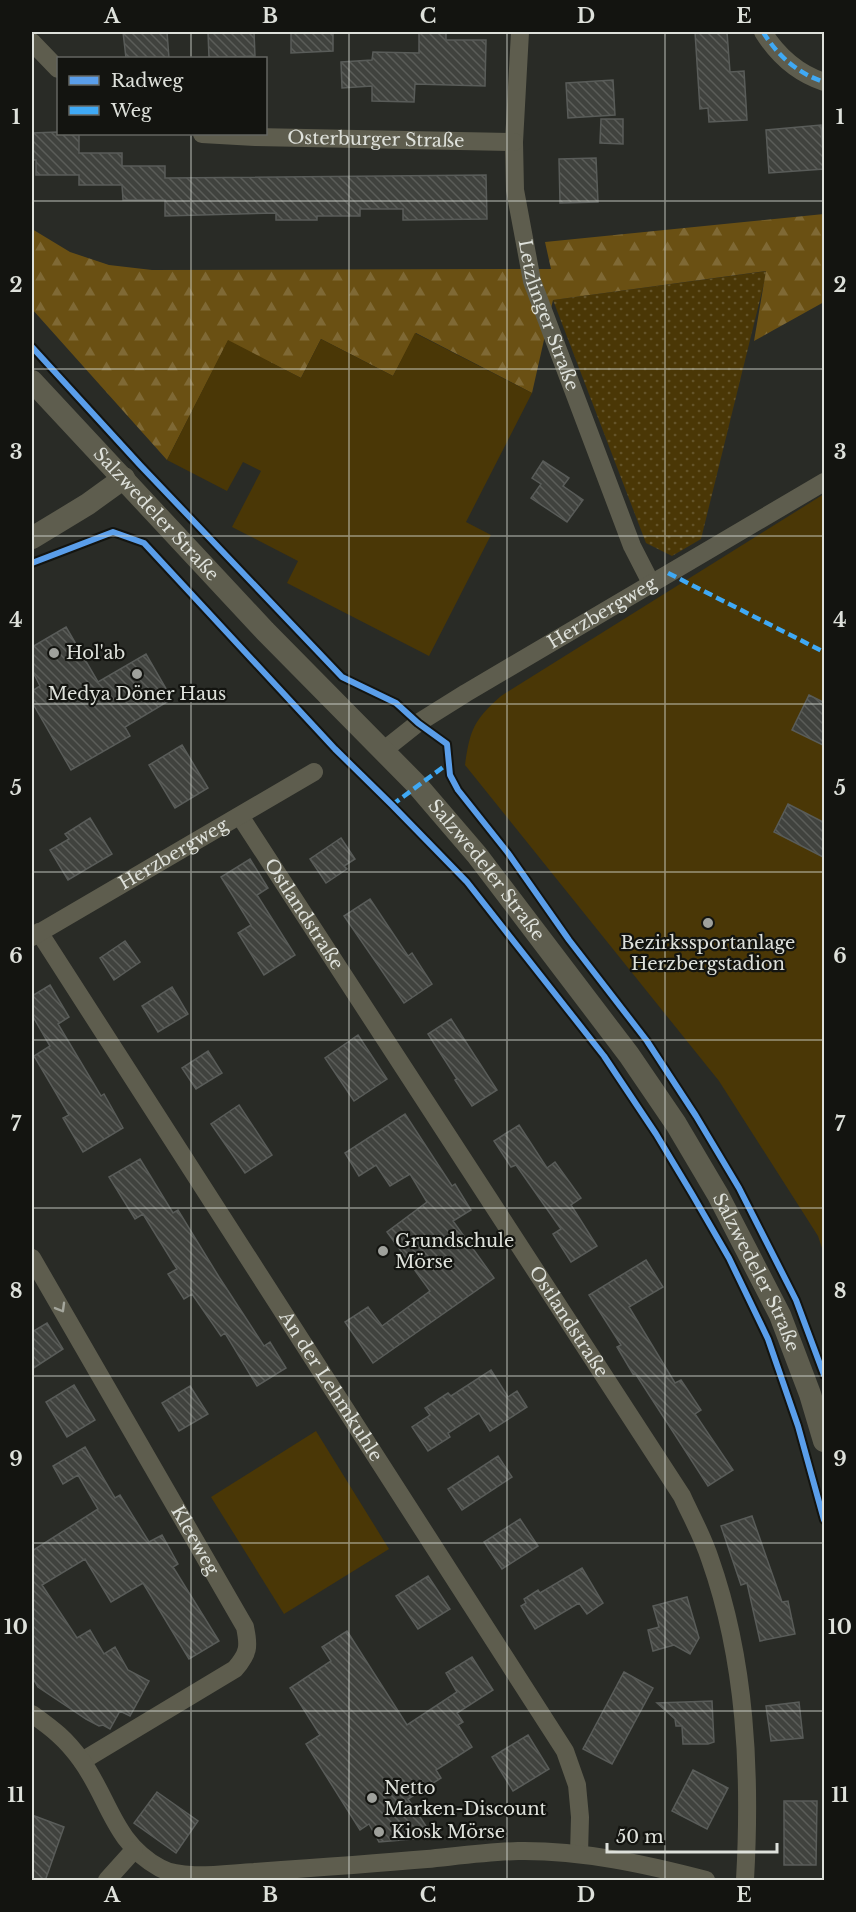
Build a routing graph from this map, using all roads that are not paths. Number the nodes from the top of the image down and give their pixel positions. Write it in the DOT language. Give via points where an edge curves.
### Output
graph roads {
  1 [pos="520,32"];
  2 [pos="763,32"];
  3 [pos="32,42"];
  4 [pos="57,68"];
  5 [pos="825,82"];
  6 [pos="220,135"];
  7 [pos="514,142"];
  8 [pos="32,381"];
  9 [pos="124,478"];
  10 [pos="825,482"];
  11 [pos="32,538"];
  12 [pos="651,583"];
  13 [pos="384,750"];
  14 [pos="314,772"];
  15 [pos="240,816"];
  16 [pos="35,934"];
  17 [pos="32,1257"];
  18 [pos="825,1441"];
  19 [pos="32,1714"];
  20 [pos="82,1761"];
  21 [pos="134,1850"];
  22 [pos="579,1854"];
  23 [pos="107,1881"];
  24 [pos="706,1881"];
  25 [pos="745,1881"];
  1 -- 7 [label="street, Letzlinger Straße"];
  2 -- 5 [label="street" via="775,51 794,67"];
  3 -- 4 [label="street"];
  6 -- 7 [label="street, Osterburger Straße"];
  7 -- 12 [label="street, Letzlinger Straße" via="515,190 532,281 632,546"];
  8 -- 9 [label="street, Salzwedeler Straße"];
  9 -- 11 [label="street"];
  9 -- 13 [label="street, Salzwedeler Straße" via="265,631"];
  10 -- 12 [label="street, Herzbergweg"];
  12 -- 13 [label="street, Herzbergweg" via="418,723"];
  13 -- 18 [label="street, Salzwedeler Straße" via="477,855 630,1055 676,1124 780,1315"];
  14 -- 15 [label="street, Herzbergweg"];
  15 -- 16 [label="street, Herzbergweg"];
  15 -- 25 [label="street, Ostlandstraße" via="682,1496 710,1557 730,1629 748,1787"];
  16 -- 22 [label="street, An der Lehmkuhle" via="565,1751 577,1785"];
  17 -- 20 [label="street, Kleeweg, one-way" via="245,1627 249,1644 245,1658 235,1669"];
  19 -- 20 [label="street" via="61,1735"];
  20 -- 21 [label="street"];
  21 -- 22 [label="street" via="162,1870 190,1875 518,1851"];
  21 -- 23 [label="street"];
  22 -- 24 [label="street"];
}
